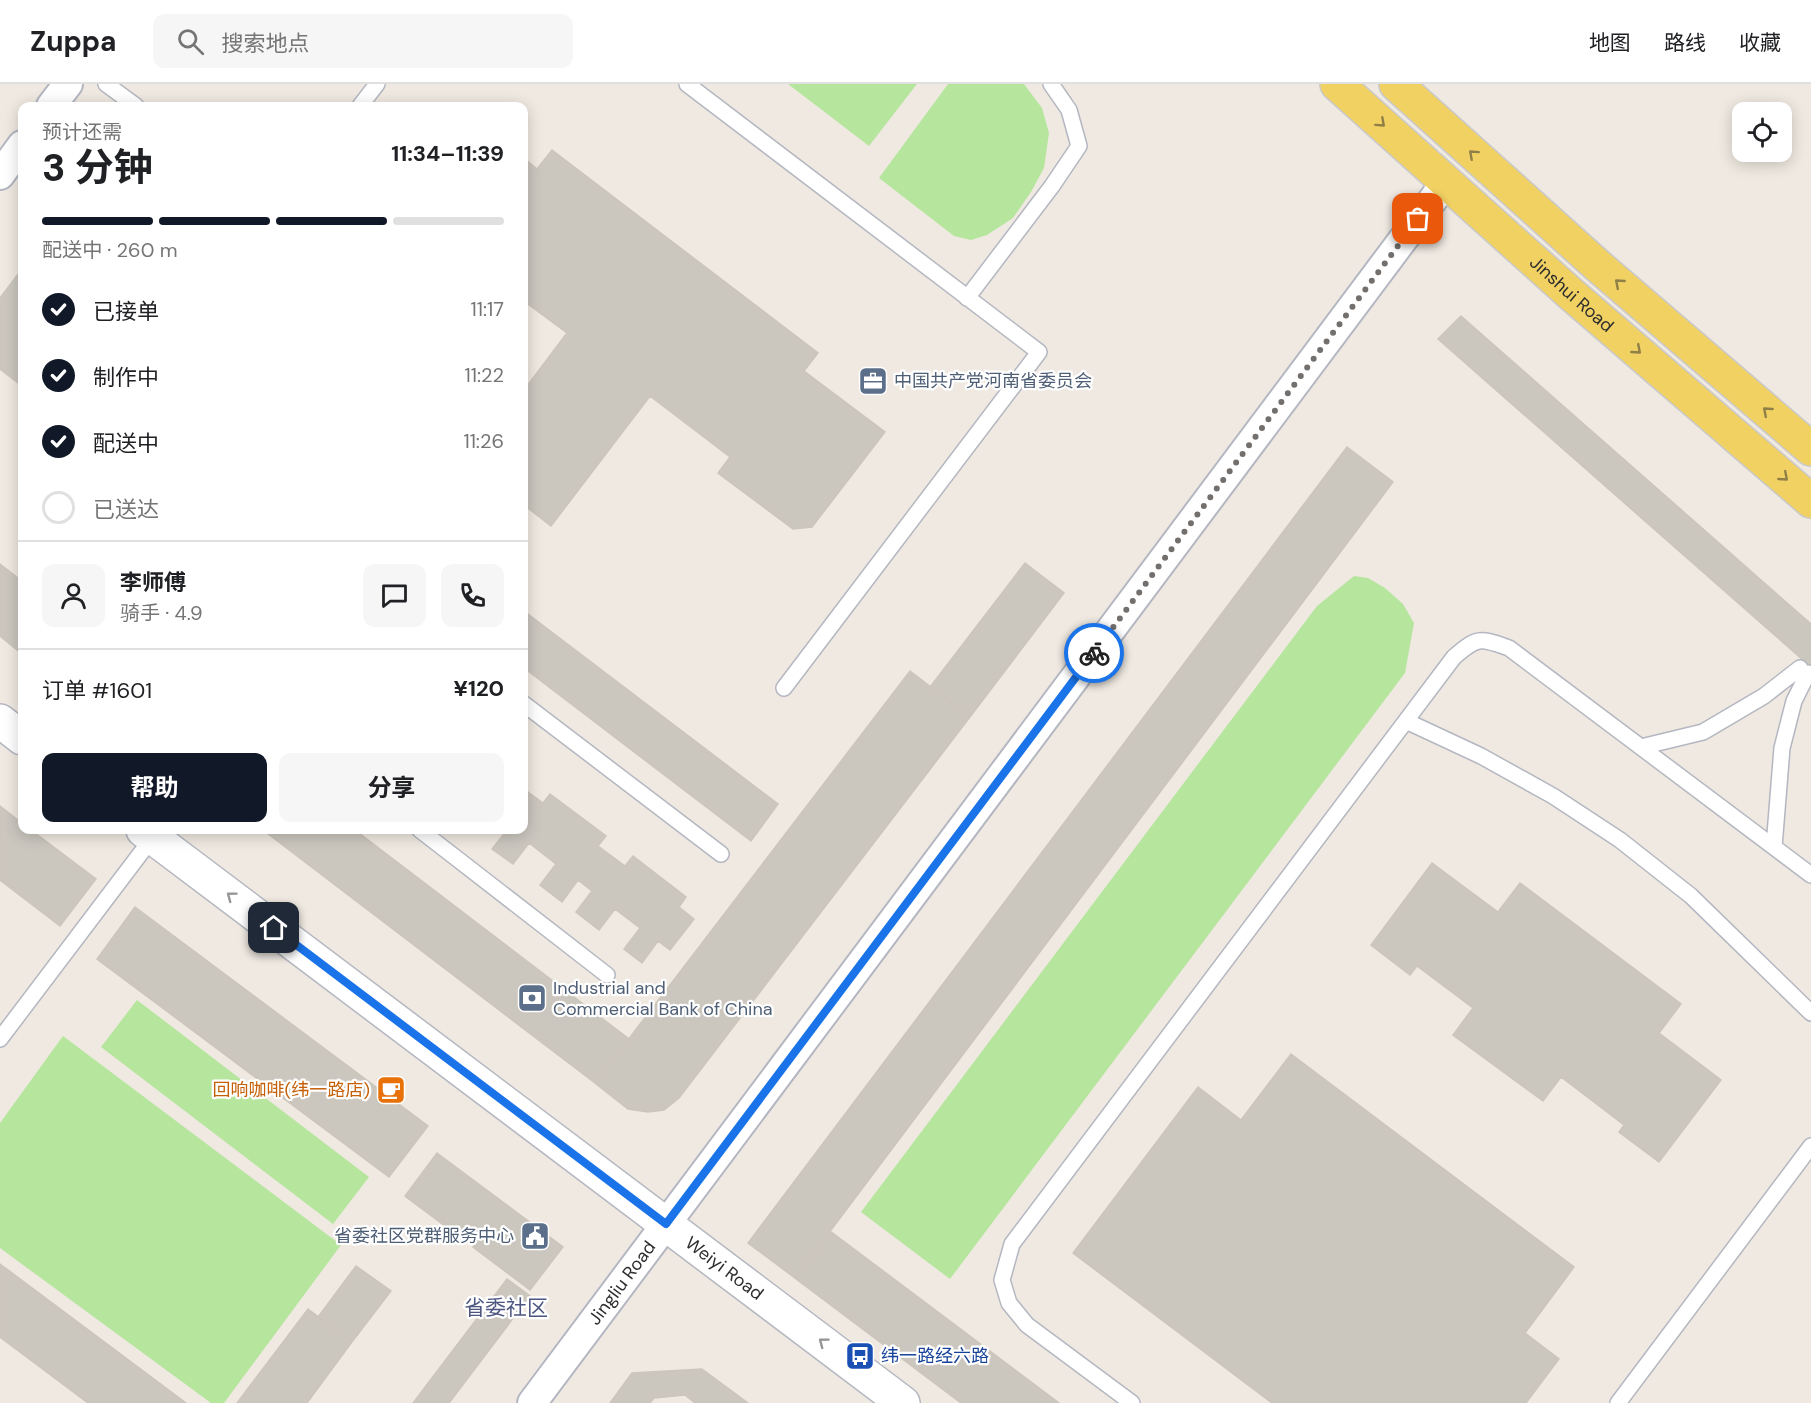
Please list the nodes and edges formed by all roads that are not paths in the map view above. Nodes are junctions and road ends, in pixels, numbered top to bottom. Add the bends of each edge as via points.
1 (68, 84) edge
2 (106, 84) edge
3 (377, 84) edge
4 (687, 84) edge
5 (1051, 84) edge
6 (1337, 84) edge
7 (1396, 84) edge
8 (54, 102) edge
9 (131, 102) edge
10 (363, 102) edge
11 (18, 150) edge
12 (0, 175) edge
13 (1446, 182) junction
14 (967, 298) junction
15 (1811, 449) edge
16 (1811, 501) edge
17 (784, 688) dead end
18 (528, 707) edge
19 (0, 721) edge
20 (1406, 721) junction
21 (18, 735) edge
22 (1641, 747) junction
23 (425, 834) edge
24 (158, 835) edge
25 (1774, 847) junction
26 (721, 854) dead end
27 (1811, 875) edge
28 (607, 975) dead end
29 (1811, 1013) edge
30 (0, 1039) edge
31 (1811, 1146) edge
32 (666, 1224) junction
33 (532, 1403) edge
34 (903, 1403) edge
35 (1132, 1403) edge
36 (1618, 1403) edge

1 - 8 street
2 - 9 lane
3 - 10 lane
4 - 14 lane
5 - 14 lane via 1069,110 1079,146
6 -> 13 main road, Jinshui Road
15 -> 7 main road, Jinshui Road via 1597,265
11 - 12 street
13 -> 16 main road, Jinshui Road
13 - 32 street, Jingliu Road
14 - 17 lane via 1039,352
18 - 26 lane
19 - 21 street
20 - 22 lane via 1454,657 1469,644 1484,640 1509,648
20 - 29 lane via 1553,796 1620,840 1691,896
20 - 35 lane via 1012,1244 1002,1280 1009,1303 1027,1325
22 - 25 lane
22 - 25 lane via 1703,732 1804,670 1782,748
23 - 28 lane
24 - 30 lane
32 -> 24 street, Weiyi Road
25 - 27 lane
31 - 36 lane
32 - 33 street, Jingliu Road
34 -> 32 street, Weiyi Road

